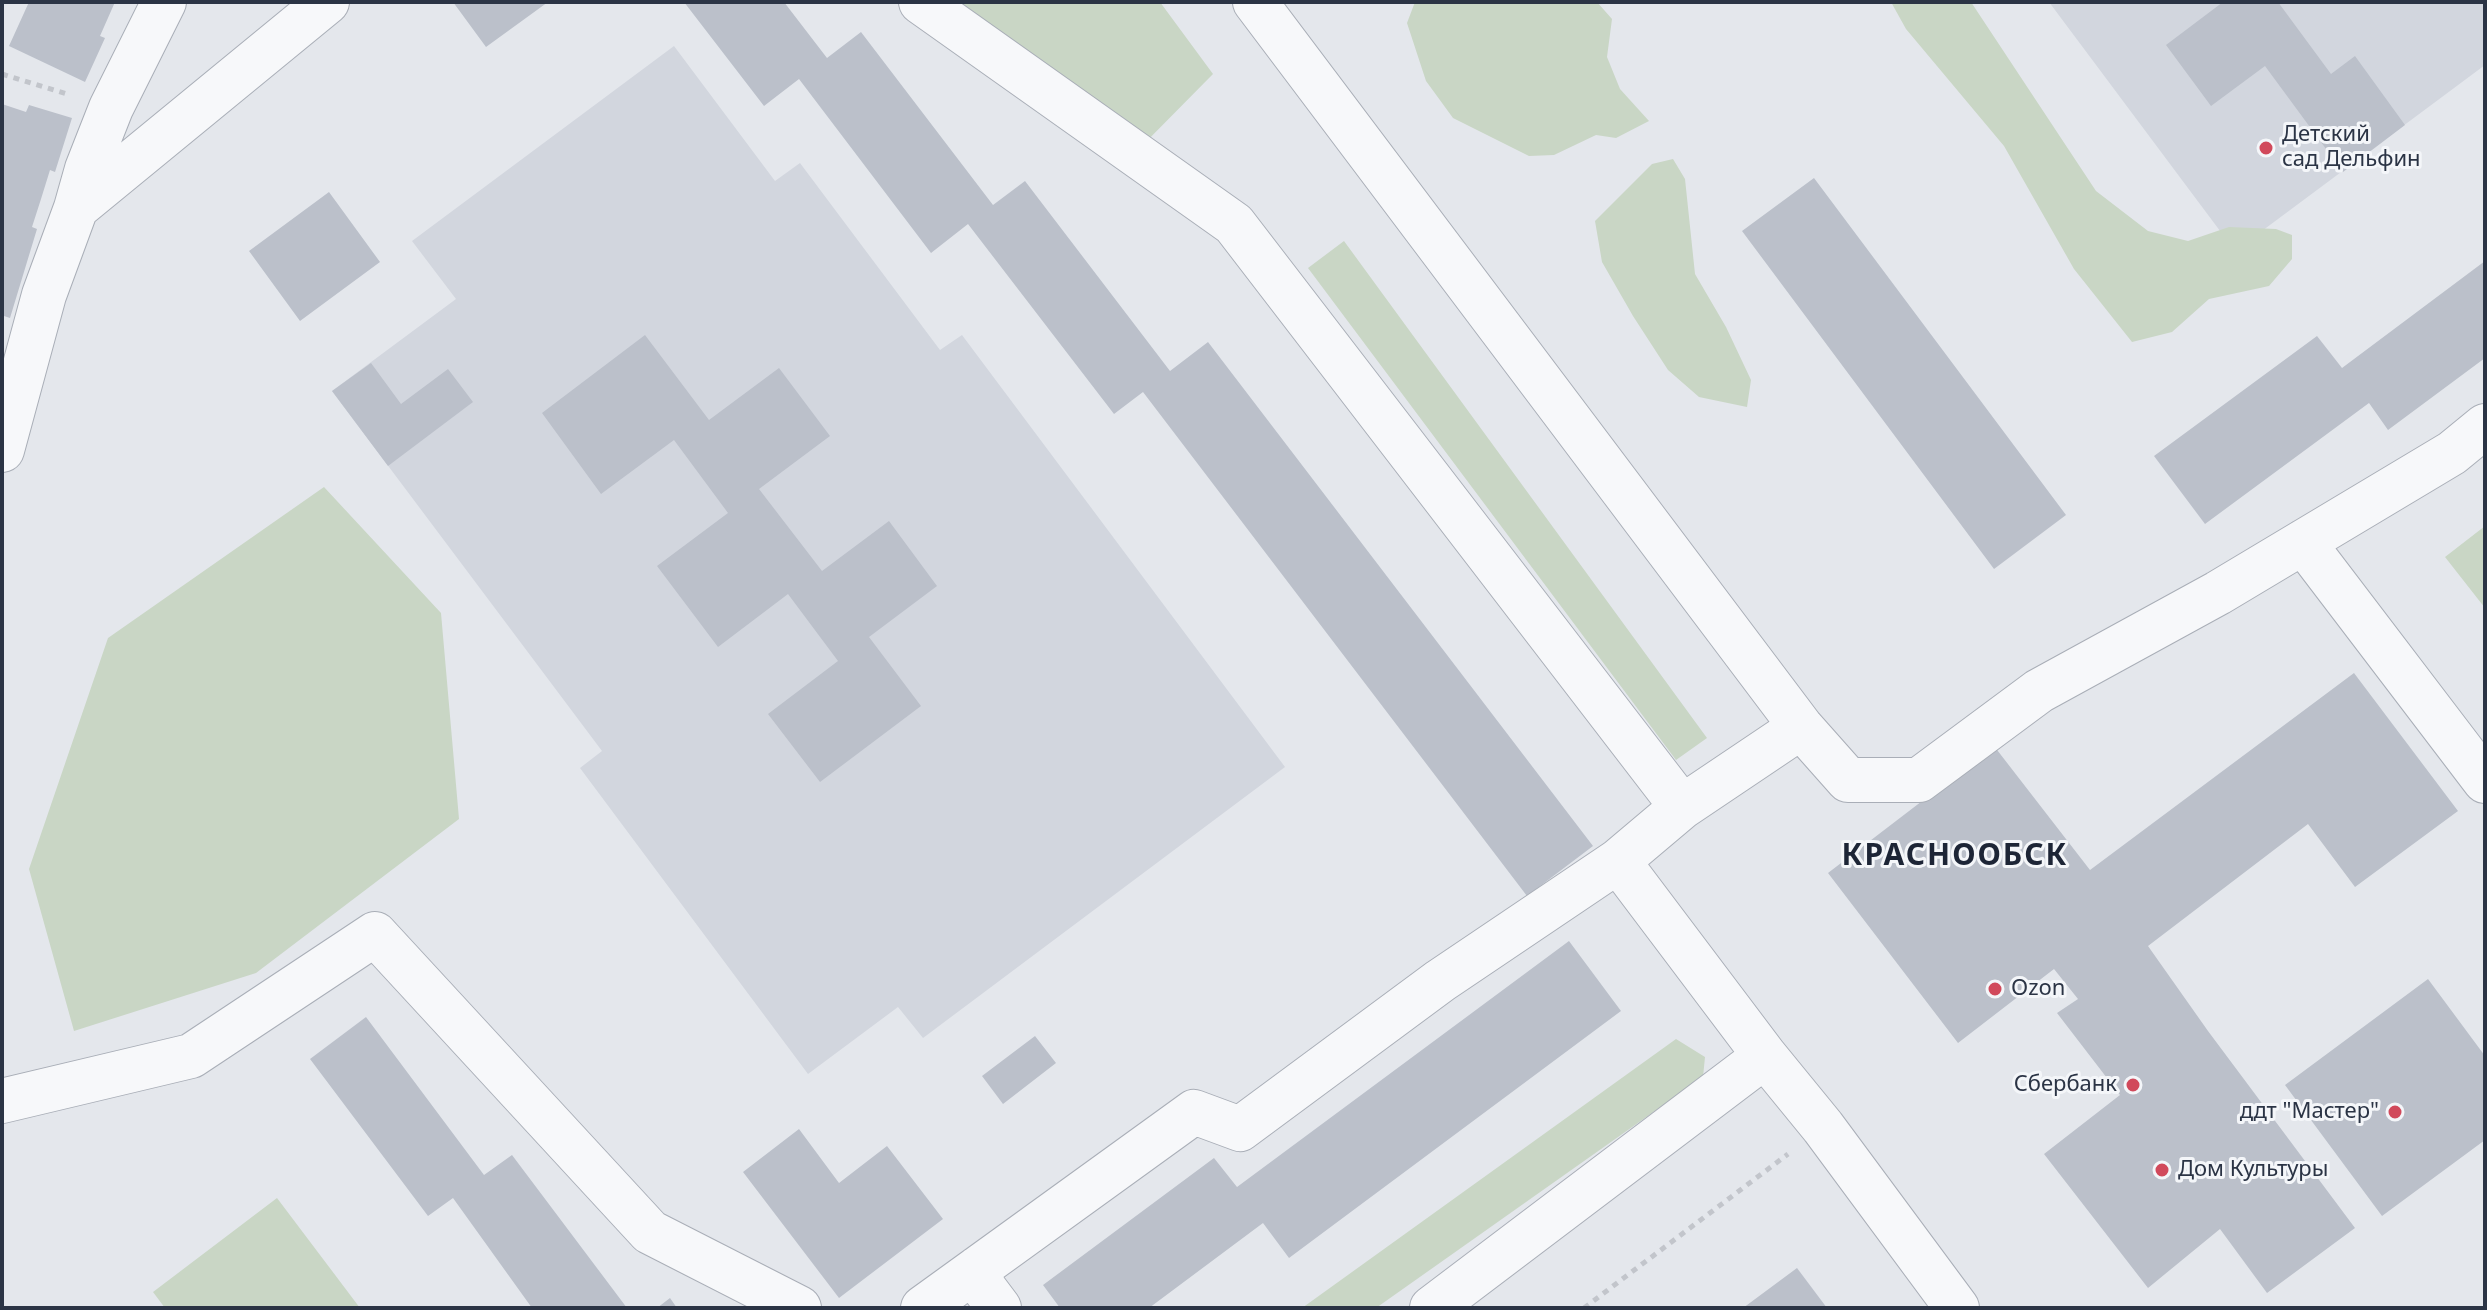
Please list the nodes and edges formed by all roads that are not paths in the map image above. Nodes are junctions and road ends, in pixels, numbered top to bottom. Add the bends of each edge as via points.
1 (164, 2) edge
2 (327, 2) edge
3 (921, 2) edge
4 (1255, 2) edge
5 (76, 208) junction
6 (2485, 426) edge
7 (2, 450) edge
8 (2303, 542) junction
9 (1801, 727) junction
10 (2485, 781) edge
11 (1682, 807) junction
12 (1618, 861) junction
13 (1765, 1056) junction
14 (2, 1101) edge
15 (978, 1268) junction
16 (799, 1308) edge
17 (923, 1308) edge
18 (999, 1308) edge
19 (1432, 1308) edge
20 (1957, 1308) edge

1 - 5 street via 111,108
2 - 5 street
3 - 11 street via 1234,224
4 - 9 street
5 - 7 street via 44,295
6 - 8 street via 2452,453
8 - 9 street via 2039,691 1919,780 1848,780
8 - 10 street
9 - 11 street
11 - 12 street
12 - 13 street
12 - 15 street via 1440,981 1240,1129 1194,1112
13 - 19 street
13 - 20 street
14 - 16 street via 191,1056 375,934 650,1232
15 - 17 street
15 - 18 street

